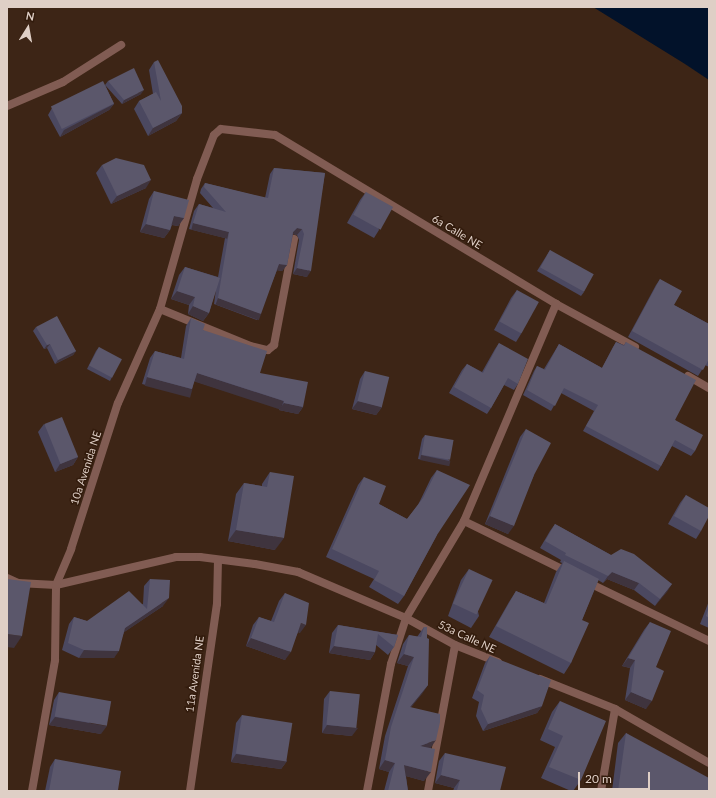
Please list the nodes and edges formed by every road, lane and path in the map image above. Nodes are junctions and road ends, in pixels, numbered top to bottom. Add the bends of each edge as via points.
1 (121, 44) dead end
2 (7, 106) edge
3 (204, 161) joint
4 (294, 239) edge
5 (556, 304) junction
6 (160, 309) junction
7 (640, 350) edge
8 (681, 372) edge
9 (709, 388) edge
10 (464, 521) junction
11 (218, 560) junction
12 (7, 578) edge
13 (56, 585) junction
14 (406, 618) junction
15 (709, 641) edge
16 (455, 646) junction
17 (506, 666) edge
18 (535, 677) edge
19 (616, 709) junction
20 (709, 763) edge
21 (32, 791) edge
22 (190, 791) edge
23 (367, 791) edge
24 (428, 791) edge
25 (601, 791) edge

1 - 2 street via 63,82
3 - 5 street, 6a Calle NE via 214,135 221,130 275,135
3 - 6 street, 10a Avenida NE
4 - 6 street via 274,345 268,350 250,346
5 - 7 street, 6a Calle NE
5 - 10 street
6 - 13 street, 10a Avenida NE via 118,403 71,549
8 - 9 street
10 - 14 street
10 - 15 street
11 - 13 street, 53a Calle NE via 176,557
11 - 14 street, 53a Calle NE via 298,572
11 - 22 street, 11a Avenida NE via 216,604
12 - 13 street, 53a Calle NE via 18,583
13 - 21 street, 10a Avenida NE via 55,660
14 - 16 street, 53a Calle NE
14 - 23 street via 391,664
16 - 17 street, 53a Calle NE
16 - 24 street
18 - 19 street
19 - 20 street
19 - 25 street

